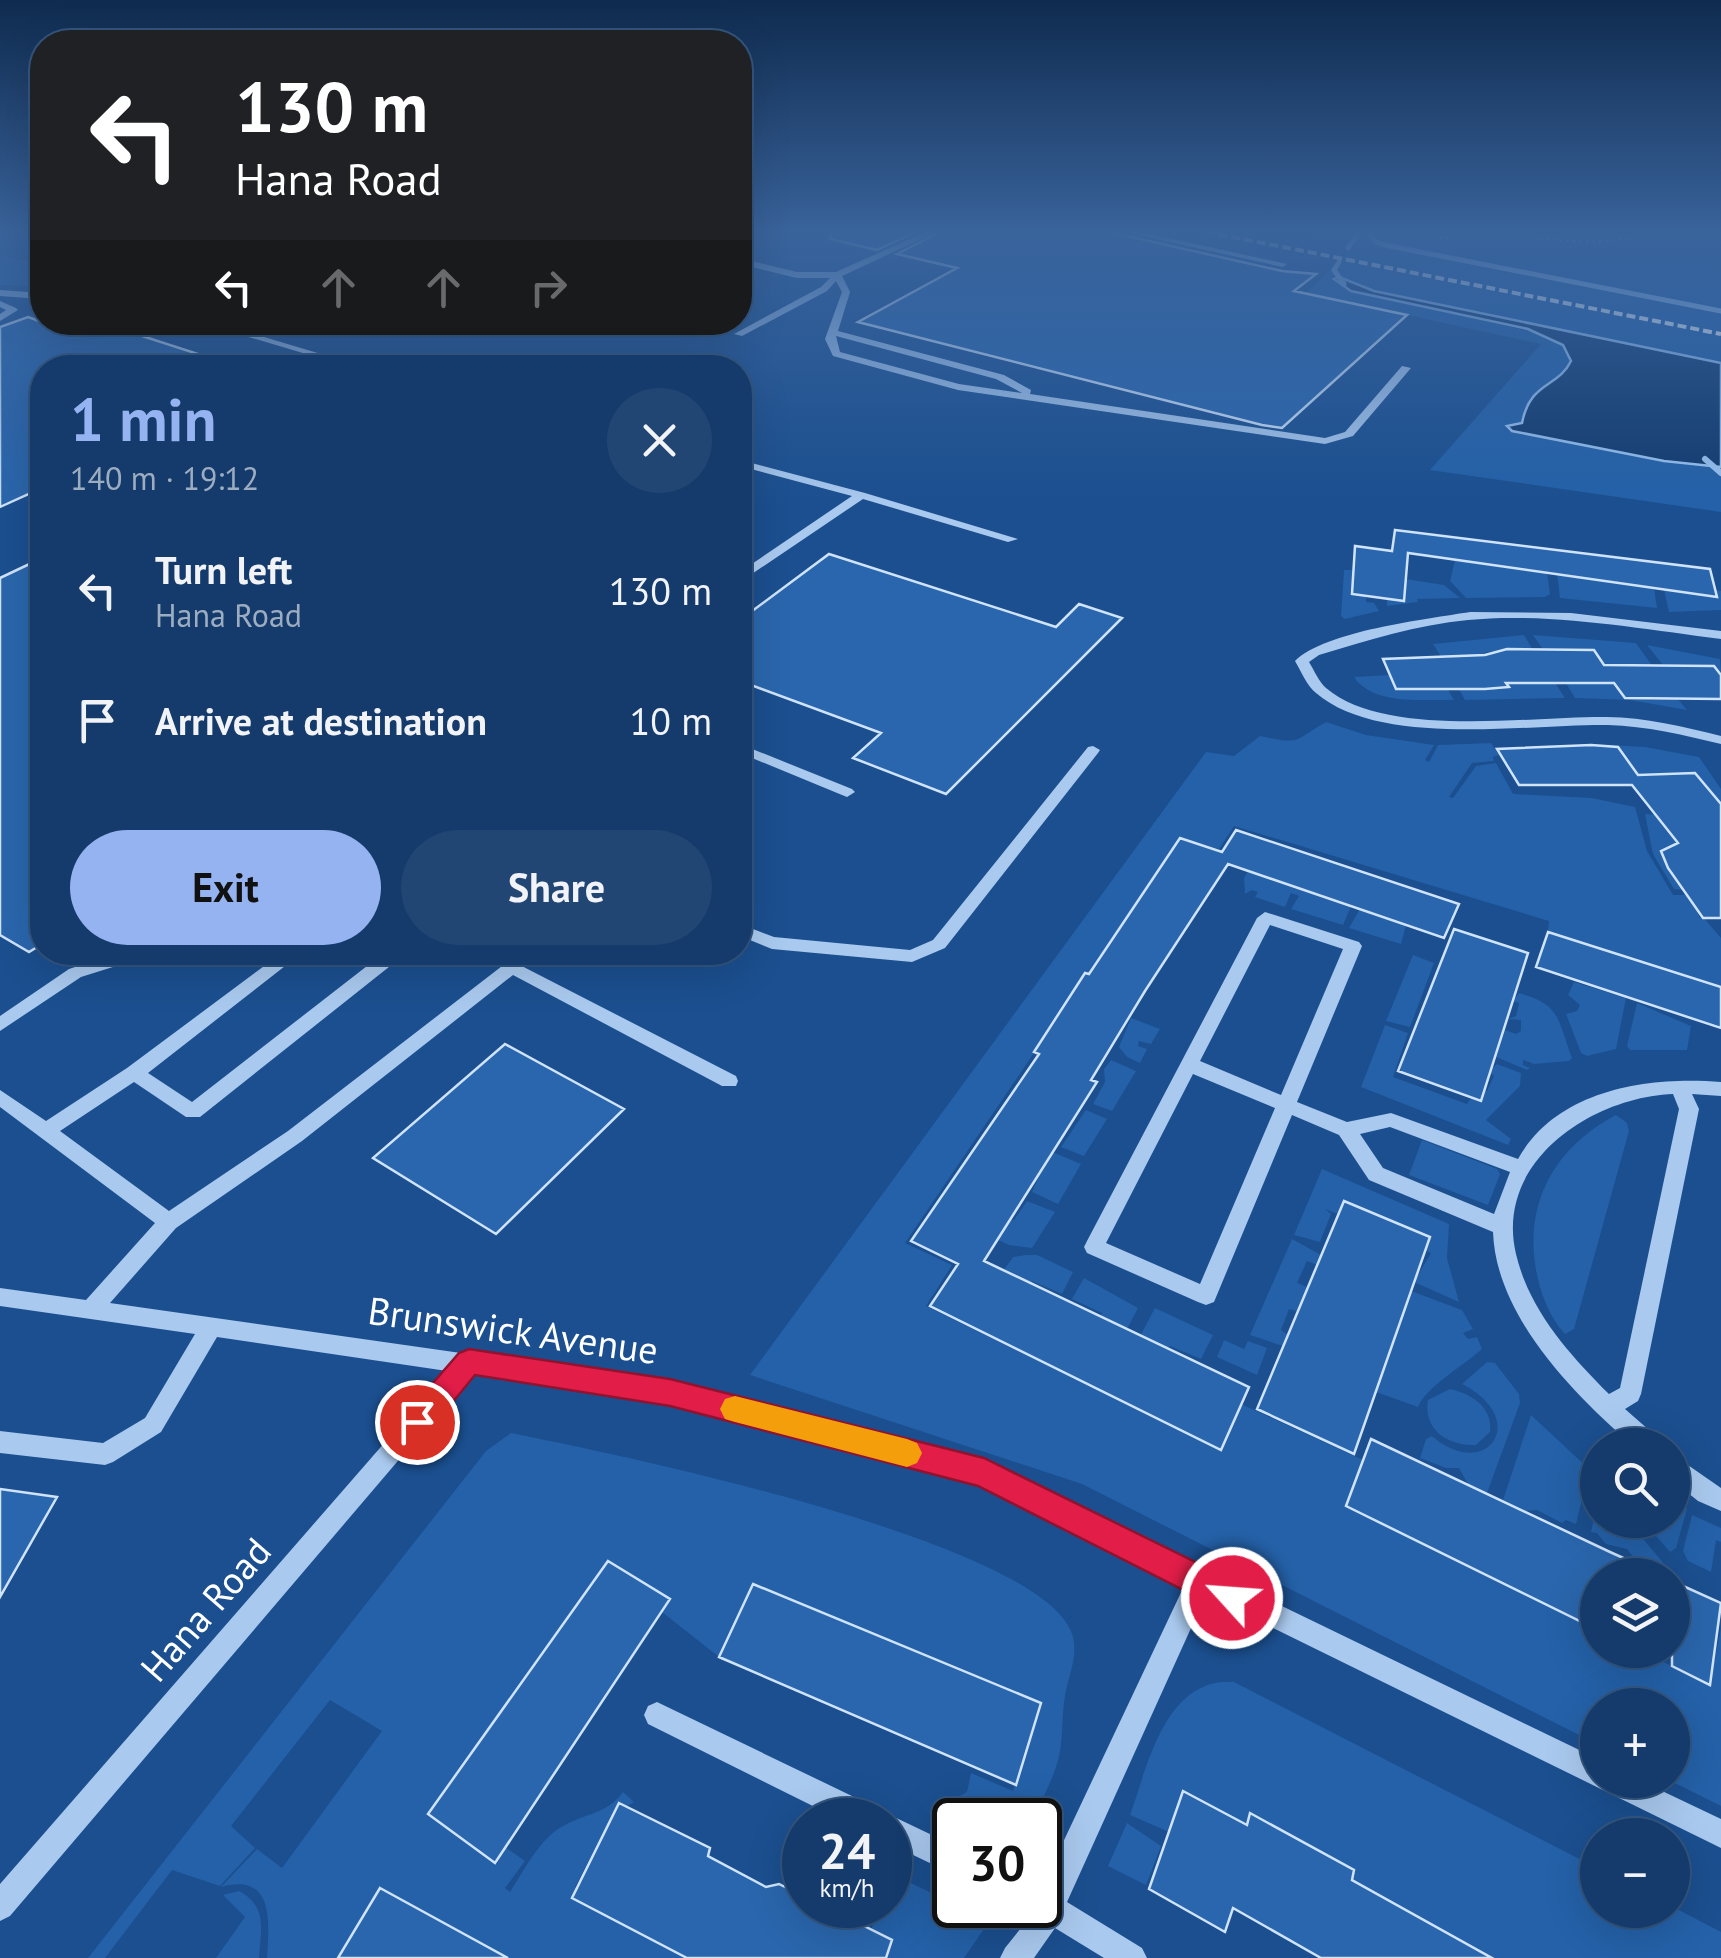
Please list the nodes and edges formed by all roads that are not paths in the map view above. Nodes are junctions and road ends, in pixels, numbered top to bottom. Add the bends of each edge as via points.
1 (836, 320) edge
2 (832, 332) junction
3 (249, 335) edge
4 (322, 355) edge
5 (1406, 368) dead end
6 (1040, 398) junction
7 (752, 467) edge
8 (861, 496) junction
9 (1012, 539) dead end
10 (752, 570) edge
11 (1721, 634) edge
12 (1721, 740) edge
13 (1094, 750) dead end
14 (752, 753) edge
15 (847, 792) dead end
16 (752, 935) edge
17 (101, 965) edge
18 (278, 965) edge
19 (382, 965) edge
20 (510, 965) edge
21 (525, 965) edge
22 (0, 1025) edge
23 (1191, 1065) junction
24 (134, 1073) junction
25 (728, 1081) dead end
26 (1680, 1088) junction
27 (1721, 1090) edge
28 (0, 1097) edge
29 (1288, 1106) junction
30 (1346, 1130) junction
31 (46, 1131) junction
32 (1521, 1168) junction
33 (169, 1222) junction
34 (1503, 1227) junction
35 (0, 1298) edge
36 (92, 1309) junction
37 (212, 1326) junction
38 (469, 1362) junction
39 (1608, 1407) junction
40 (1631, 1428) edge
41 (0, 1442) edge
42 (1690, 1480) edge
43 (1721, 1500) edge
44 (1199, 1582) junction
45 (657, 1715) dead end
46 (1580, 1765) edge
47 (826, 1798) edge
48 (1646, 1798) edge
49 (1721, 1834) edge
50 (1062, 1869) edge
51 (0, 1906) edge
52 (1062, 1915) edge
53 (1032, 1928) edge
54 (1015, 1958) edge
55 (1132, 1958) edge

1 - 2 street
2 - 6 street via 1000,377
2 - 6 street via 836,354 958,386
3 - 4 street
5 - 6 street via 1349,434 1325,441
7 - 8 street
8 - 9 street
8 - 10 street
11 - 12 street via 1571,617 1470,616 1384,630 1302,661 1330,698 1388,719 1609,721
13 - 16 street via 939,944 912,956 772,943
14 - 15 street
17 - 22 street via 75,973
18 - 24 street
19 - 24 street via 193,1112
20 - 33 street via 295,1136
21 - 25 street
23 - 29 street
23 - 29 street via 1265,918 1353,946
23 - 29 street via 1094,1247 1206,1296
24 - 31 street
26 - 27 street
26 - 32 street via 1589,1104 1536,1145
26 - 39 street via 1689,1109 1630,1394
28 - 31 street
29 - 30 street
30 - 32 street via 1391,1120
30 - 34 street via 1376,1174
31 - 33 street
32 - 34 street via 1504,1206
33 - 36 street
34 - 39 street via 1509,1266 1538,1328
35 - 36 street, Brunswick Avenue
36 - 37 street, Brunswick Avenue
37 - 38 street, Brunswick Avenue
37 - 41 street via 153,1424 106,1454
38 - 44 street, Brunswick Avenue via 670,1392 984,1472
38 - 51 street, Hana Road
39 - 40 street
42 - 43 street
44 - 46 street, Brunswick Avenue
44 - 50 street
45 - 47 street
48 - 49 street
52 - 55 street
53 - 54 street

